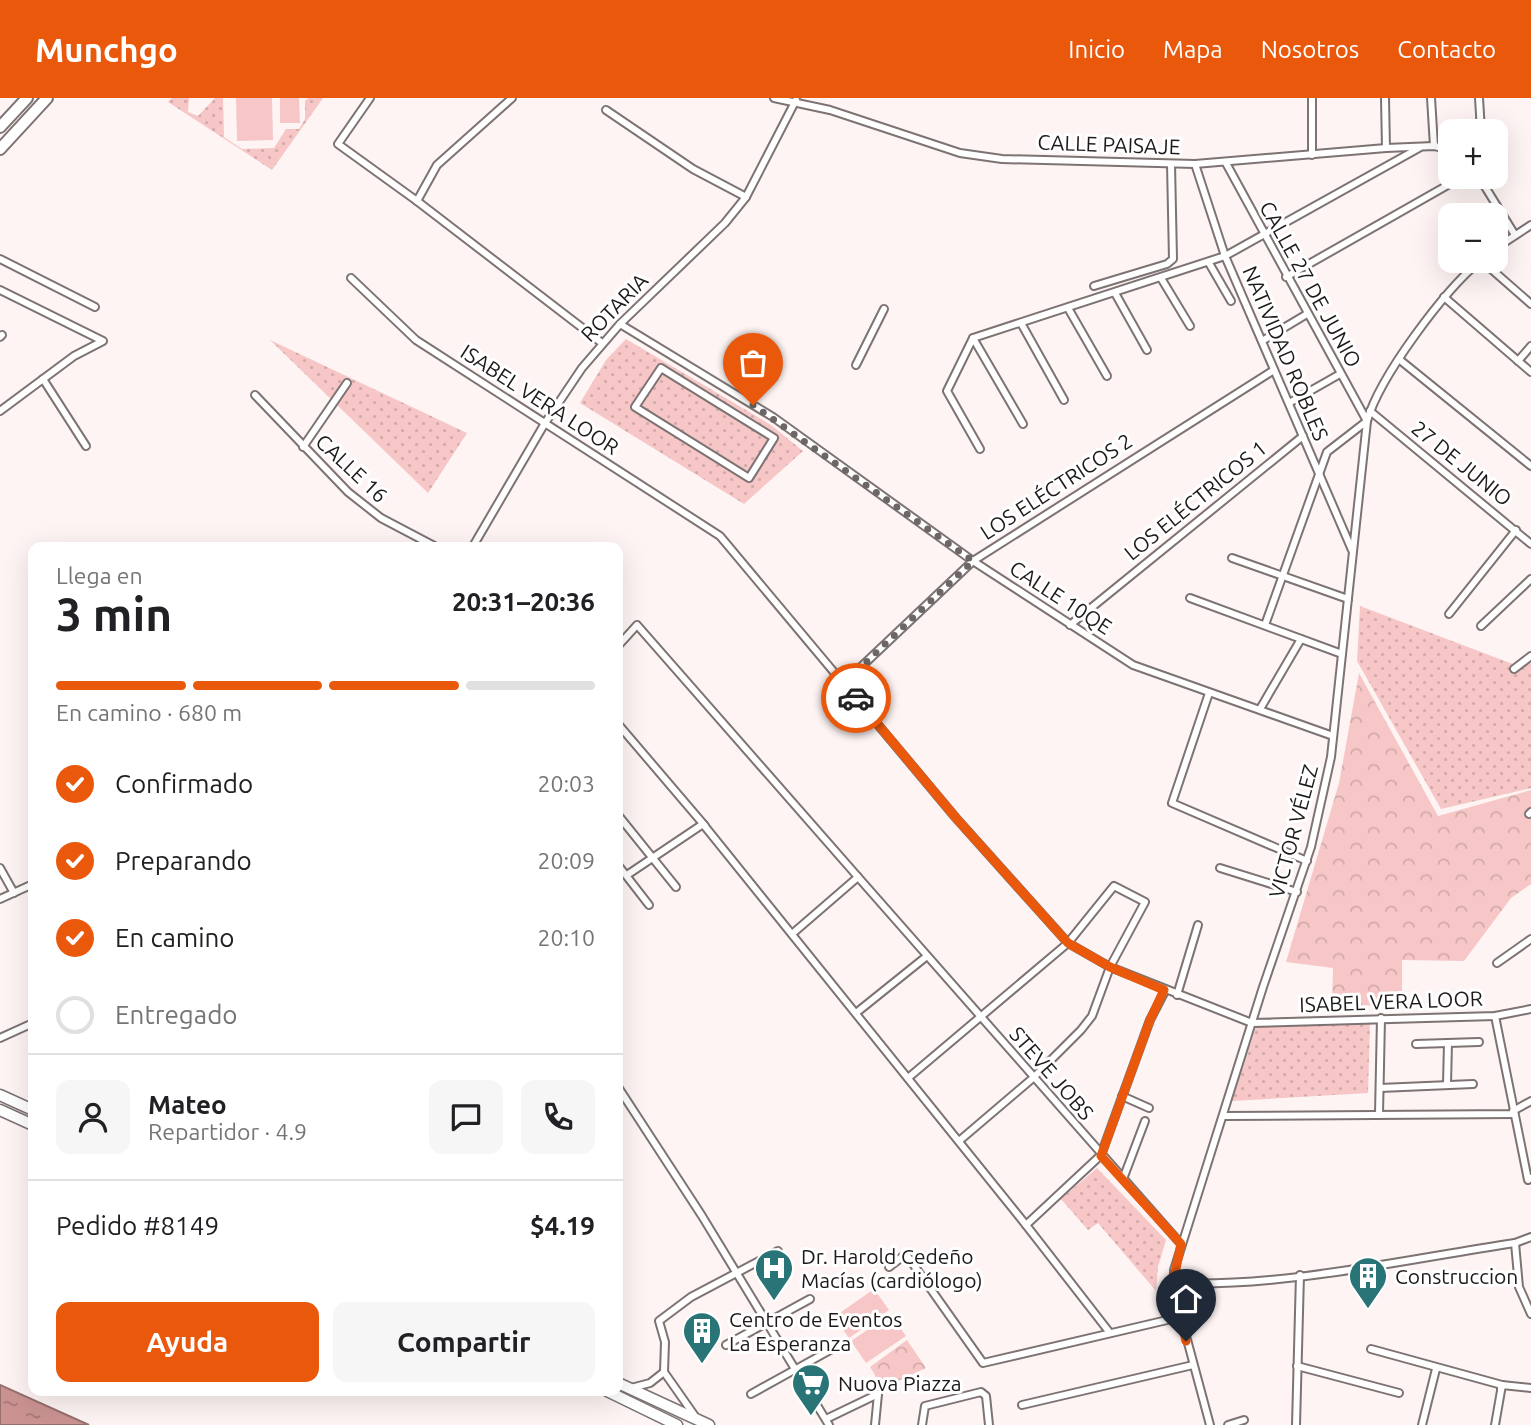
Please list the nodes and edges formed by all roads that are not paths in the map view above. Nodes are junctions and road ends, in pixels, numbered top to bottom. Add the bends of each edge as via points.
1 (27, 98) edge
2 (47, 98) edge
3 (370, 98) edge
4 (512, 98) edge
5 (774, 98) edge
6 (1312, 98) edge
7 (1385, 98) edge
8 (1431, 98) edge
9 (1479, 98) edge
10 (796, 100) edge
11 (606, 110) dead end
12 (1480, 119) edge
13 (0, 127) edge
14 (1434, 146) junction
15 (1421, 147) junction
16 (1438, 147) edge
17 (1386, 148) junction
18 (0, 149) edge
19 (1312, 155) junction
20 (1226, 163) junction
21 (1171, 164) junction
22 (1195, 164) junction
23 (1441, 189) edge
24 (1487, 189) edge
25 (746, 197) junction
26 (416, 201) junction
27 (1531, 225) edge
28 (1263, 235) junction
29 (1515, 235) junction
30 (1508, 240) edge
31 (1225, 256) junction
32 (0, 259) edge
33 (1209, 262) junction
34 (1469, 273) edge
35 (1495, 273) edge
36 (1286, 277) junction
37 (352, 278) dead end
38 (1161, 278) junction
39 (1094, 286) dead end
40 (0, 290) edge
41 (1115, 293) junction
42 (1444, 297) junction
43 (1231, 301) dead end
44 (1531, 304) edge
45 (96, 307) dead end
46 (1068, 308) junction
47 (884, 309) dead end
48 (1307, 314) junction
49 (1021, 323) junction
50 (620, 324) junction
51 (1190, 326) dead end
52 (973, 338) junction
53 (1262, 341) junction
54 (602, 343) junction
55 (1531, 346) edge
56 (1147, 350) dead end
57 (1401, 360) junction
58 (1518, 361) junction
59 (856, 365) dead end
60 (1274, 370) junction
61 (1531, 372) edge
62 (1340, 374) junction
63 (1107, 376) dead end
64 (43, 379) junction
65 (347, 383) dead end
66 (255, 395) dead end
67 (1064, 400) dead end
68 (1289, 403) junction
69 (635, 407) joint
70 (0, 411) edge
71 (1370, 411) junction
72 (1367, 421) junction
73 (545, 423) junction
74 (1023, 424) dead end
75 (1303, 436) junction
76 (86, 446) dead end
77 (303, 447) junction
78 (980, 449) dead end
79 (1531, 467) edge
80 (1319, 474) junction
81 (1516, 530) junction
82 (427, 542) edge
83 (476, 542) edge
84 (1531, 543) edge
85 (1353, 552) junction
86 (1231, 558) dead end
87 (973, 561) junction
88 (1283, 575) junction
89 (1531, 579) edge
90 (1190, 598) dead end
91 (1348, 599) junction
92 (1449, 614) dead end
93 (1070, 625) junction
94 (1265, 625) junction
95 (1481, 626) dead end
96 (1301, 639) junction
97 (623, 640) edge
98 (1342, 653) junction
99 (1531, 656) edge
100 (1514, 669) dead end
101 (844, 683) junction
102 (1209, 693) junction
103 (1260, 709) junction
104 (623, 730) edge
105 (1333, 736) junction
106 (623, 821) edge
107 (703, 824) junction
108 (654, 857) junction
109 (1307, 861) junction
110 (0, 868) edge
111 (1220, 868) dead end
112 (623, 871) edge
113 (627, 875) junction
114 (858, 877) junction
115 (28, 886) edge
116 (676, 887) dead end
117 (1297, 892) junction
118 (14, 893) junction
119 (0, 900) edge
120 (649, 905) dead end
121 (1198, 925) dead end
122 (792, 934) junction
123 (1531, 939) edge
124 (1068, 943) junction
125 (927, 956) junction
126 (1497, 962) dead end
127 (1110, 967) junction
128 (1164, 990) junction
129 (1177, 995) junction
130 (1531, 1009) edge
131 (856, 1013) junction
132 (1495, 1016) junction
133 (1381, 1018) junction
134 (982, 1019) junction
135 (1252, 1023) junction
136 (28, 1025) edge
137 (0, 1038) edge
138 (1479, 1042) dead end
139 (1448, 1043) junction
140 (1416, 1044) dead end
141 (908, 1078) junction
142 (1033, 1078) junction
143 (1447, 1084) junction
144 (1473, 1084) dead end
145 (1380, 1088) junction
146 (623, 1095) edge
147 (0, 1096) edge
148 (1122, 1096) junction
149 (1531, 1101) edge
150 (1149, 1108) dead end
151 (28, 1109) edge
152 (0, 1110) edge
153 (1513, 1113) junction
154 (1379, 1114) junction
155 (1224, 1116) junction
156 (1145, 1121) dead end
157 (28, 1123) edge
158 (959, 1141) junction
159 (1101, 1156) junction
160 (1123, 1179) junction
161 (1530, 1179) edge
162 (1026, 1225) junction
163 (1531, 1237) edge
164 (1515, 1243) junction
165 (1181, 1244) junction
166 (778, 1251) dead end
167 (888, 1267) dead end
168 (736, 1273) junction
169 (1300, 1275) junction
170 (1173, 1283) junction
171 (810, 1299) dead end
172 (1531, 1314) edge
173 (1180, 1317) junction
174 (767, 1323) junction
175 (1110, 1333) junction
176 (843, 1343) dead end
177 (726, 1345) dead end
178 (1371, 1349) dead end
179 (1193, 1365) junction
180 (1297, 1366) junction
181 (1436, 1368) junction
182 (795, 1370) junction
183 (664, 1372) junction
184 (623, 1385) edge
185 (1502, 1387) junction
186 (630, 1388) junction
187 (1531, 1388) edge
188 (1399, 1393) dead end
189 (751, 1394) dead end
190 (617, 1396) edge
191 (664, 1404) junction
192 (1022, 1405) dead end
193 (659, 1417) junction
194 (698, 1420) junction
195 (1244, 1420) dead end
196 (827, 1422) edge
197 (677, 1425) edge
198 (709, 1425) edge
199 (875, 1425) edge
200 (922, 1425) edge
201 (989, 1425) edge
202 (1210, 1425) edge
203 (1228, 1425) edge
204 (1297, 1425) edge
205 (1422, 1425) edge
206 (1495, 1425) edge

1 - 13 main road
2 - 18 main road
3 - 26 street via 338,144
4 - 26 street via 437,165
5 - 10 street, CALLE PAISAJE
6 - 19 street
7 - 17 street
8 - 14 street
9 - 12 street
10 - 21 street, CALLE PAISAJE via 938,147 983,157
10 - 25 street, ROTARIA
11 - 25 street via 693,169
14 - 15 street, CALLE PAISAJE
14 - 16 street, CALLE PAISAJE
15 - 17 street, CALLE PAISAJE
15 - 28 street
17 - 19 street, CALLE PAISAJE
19 - 20 street, CALLE PAISAJE
20 - 22 street, CALLE PAISAJE
20 - 28 street, CALLE 27 DE JUNIO
21 - 22 street, CALLE PAISAJE
21 - 39 street via 1173,259
22 - 31 street, NATIVIDAD ROBLES
23 - 36 street
24 - 29 street
25 - 50 street, ROTARIA
26 - 54 street
27 - 29 street
28 - 31 street
28 - 36 street, CALLE 27 DE JUNIO
29 - 30 street
31 - 33 street
31 - 53 street, NATIVIDAD ROBLES
32 - 45 street
33 - 38 street
33 - 43 street
34 - 42 street, VICTOR VÉLEZ
35 - 44 street
36 - 48 street, CALLE 27 DE JUNIO
37 - 73 street, ISABEL VERA LOOR via 416,340
38 - 41 street
38 - 51 street
40 - 64 street via 103,341
41 - 46 street
41 - 56 street
42 - 57 street, VICTOR VÉLEZ
42 - 58 street
46 - 49 street
46 - 63 street
47 - 59 street
48 - 53 street
48 - 62 street, CALLE 27 DE JUNIO
49 - 52 street
49 - 67 street
50 - 54 street, ROTARIA
50 - 87 street, CALLE 10QE via 773,417
52 - 74 street
52 - 78 street via 947,391
53 - 60 street, NATIVIDAD ROBLES
54 - 73 street, ROTARIA
55 - 58 street
57 - 71 street, VICTOR VÉLEZ
57 - 79 street
58 - 61 street
60 - 68 street, NATIVIDAD ROBLES
60 - 87 street, LOS ELÉCTRICOS 2
62 - 68 street
62 - 72 street, CALLE 27 DE JUNIO
64 - 70 street
64 - 76 street
65 - 77 street
66 - 77 street, CALLE 16
68 - 75 street, NATIVIDAD ROBLES
69 - 69 street via 749,478 774,438 661,368
71 - 72 street, VICTOR VÉLEZ
71 - 81 street, 27 DE JUNIO
72 - 80 street via 1327,452
72 - 85 street, VICTOR VÉLEZ
73 - 83 street, ROTARIA
73 - 101 street, ISABEL VERA LOOR via 720,536
75 - 80 street, NATIVIDAD ROBLES
75 - 93 street, LOS ELÉCTRICOS 1
77 - 82 street, CALLE 16 via 381,518
80 - 85 street, NATIVIDAD ROBLES
80 - 88 street
81 - 84 street, 27 DE JUNIO
81 - 92 street
85 - 91 street, VICTOR VÉLEZ
86 - 88 street
87 - 93 street, CALLE 10QE
87 - 101 street, LOS ELÉCTRICOS 2
88 - 91 street
88 - 94 street
89 - 95 street
90 - 94 street
91 - 98 street, VICTOR VÉLEZ
93 - 102 street, CALLE 10QE via 1133,665
94 - 96 street
96 - 98 street
96 - 103 street
97 - 114 street, STEVE JOBS via 637,625
98 - 105 street, VICTOR VÉLEZ
99 - 100 street
101 - 124 street, ISABEL VERA LOOR
102 - 103 street, CALLE 10QE
102 - 109 street via 1172,803
103 - 105 street, CALLE 10QE
104 - 107 street
105 - 109 street, VICTOR VÉLEZ
106 - 108 street
107 - 108 street
107 - 122 street
108 - 113 street
108 - 116 street
109 - 117 street, VICTOR VÉLEZ
110 - 118 street
111 - 117 street
112 - 113 street
113 - 120 street
114 - 122 street
114 - 125 street, STEVE JOBS
115 - 118 street
117 - 135 street, VICTOR VÉLEZ
118 - 119 street
121 - 129 street
122 - 131 street
123 - 126 street
124 - 127 street, ISABEL VERA LOOR
124 - 127 street via 1114,886 1145,902
124 - 134 street
125 - 131 street
125 - 134 street, STEVE JOBS
127 - 128 street, ISABEL VERA LOOR
127 - 142 street via 1092,1016
128 - 129 street, ISABEL VERA LOOR
128 - 148 street
129 - 135 street, ISABEL VERA LOOR
130 - 132 street, ISABEL VERA LOOR
131 - 141 street
132 - 133 street, ISABEL VERA LOOR
132 - 153 street
133 - 135 street, ISABEL VERA LOOR
133 - 145 street
134 - 141 street
134 - 142 street, STEVE JOBS
135 - 155 street, VICTOR VÉLEZ
136 - 137 street
138 - 139 street
139 - 140 street
139 - 143 street
141 - 158 street
142 - 158 street
142 - 159 street, STEVE JOBS
143 - 144 street
143 - 145 street
145 - 154 street
146 - 168 street
147 - 151 main road
148 - 150 street
148 - 159 street
149 - 153 street
152 - 157 main road
153 - 154 street
153 - 161 street
154 - 155 street
155 - 165 street, VICTOR VÉLEZ
156 - 160 street
158 - 162 street
159 - 160 street, STEVE JOBS
159 - 162 street
160 - 165 street, STEVE JOBS
162 - 175 street
163 - 164 street
164 - 169 street
164 - 172 street via 1520,1287
165 - 170 street, VICTOR VÉLEZ
166 - 168 street
167 - 175 street via 906,1254 983,1363
168 - 174 street
168 - 183 street via 659,1321 665,1342
169 - 170 street via 1214,1284
169 - 180 street
170 - 173 street, VICTOR VÉLEZ
171 - 174 street
173 - 175 street
173 - 179 street, VICTOR VÉLEZ
174 - 177 street
174 - 182 street
176 - 182 street
178 - 181 street
179 - 192 street
179 - 202 street, VICTOR VÉLEZ
180 - 188 street
180 - 204 street
181 - 185 street
181 - 205 street
182 - 189 street
182 - 196 street
183 - 186 street via 650,1383
183 - 194 street
184 - 186 main road
185 - 187 street
185 - 206 street
186 - 191 main road
190 - 193 main road
191 - 193 street
191 - 194 main road
193 - 197 main road
194 - 198 main road
195 - 203 street
196 - 199 street via 878,1394
200 - 201 street via 925,1406 981,1392 986,1396

